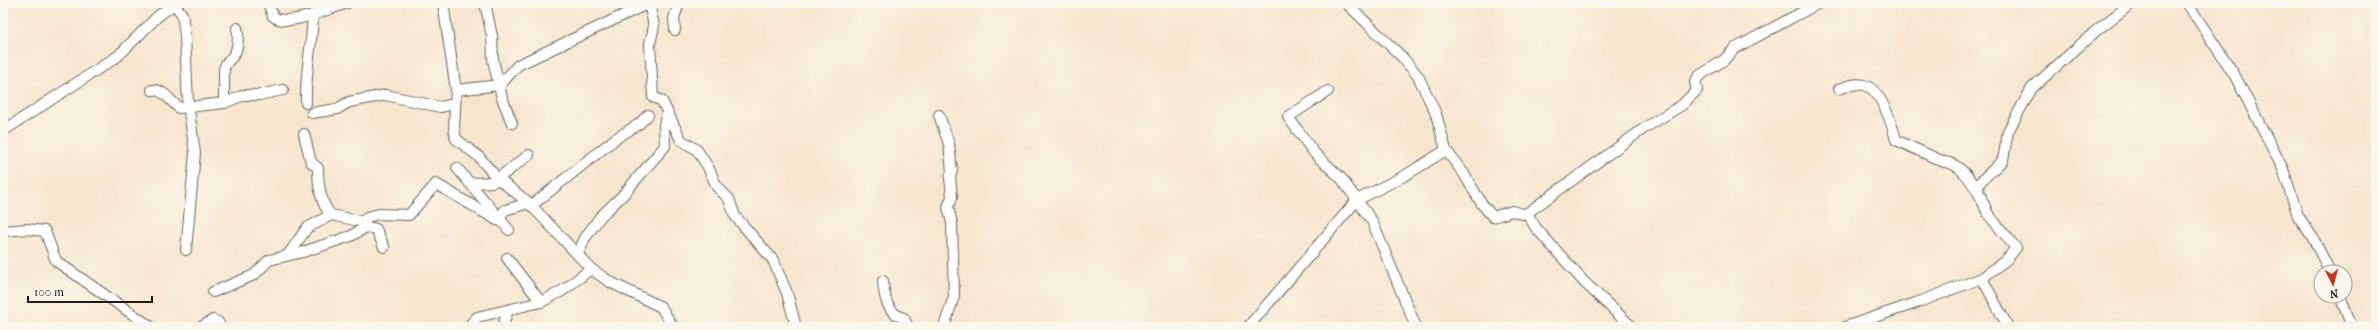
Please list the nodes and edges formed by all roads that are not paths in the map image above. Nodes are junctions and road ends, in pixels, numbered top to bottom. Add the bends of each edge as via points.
1 (268, 3) edge
2 (348, 3) edge
3 (443, 3) edge
4 (485, 3) edge
5 (649, 3) edge
6 (680, 3) edge
7 (1346, 3) edge
8 (1819, 3) edge
9 (2132, 3) edge
10 (2186, 3) edge
11 (174, 4) edge
12 (313, 15) junction
13 (237, 28) dead end
14 (675, 30) dead end
15 (500, 85) junction
16 (1839, 89) dead end
17 (152, 90) dead end
18 (283, 90) dead end
19 (456, 90) junction
20 (1328, 91) dead end
21 (224, 103) junction
22 (306, 103) dead end
23 (456, 104) junction
24 (188, 108) junction
25 (312, 112) dead end
26 (667, 113) junction
27 (648, 115) dead end
28 (939, 115) dead end
29 (512, 123) dead end
30 (3, 131) edge
31 (304, 134) dead end
32 (1446, 150) junction
33 (529, 155) dead end
34 (457, 168) dead end
35 (497, 178) junction
36 (470, 183) junction
37 (1979, 194) junction
38 (1357, 200) junction
39 (530, 204) junction
40 (1527, 213) junction
41 (331, 215) junction
42 (500, 217) junction
43 (365, 225) junction
44 (509, 230) dead end
45 (3, 231) edge
46 (384, 247) dead end
47 (186, 250) dead end
48 (578, 254) junction
49 (288, 255) junction
50 (507, 258) dead end
51 (2326, 264) edge
52 (591, 269) junction
53 (1982, 278) junction
54 (882, 281) dead end
55 (213, 292) dead end
56 (541, 302) junction
57 (2343, 304) edge
58 (508, 310) junction
59 (1250, 326) edge
60 (151, 327) edge
61 (201, 327) edge
62 (221, 327) edge
63 (468, 327) edge
64 (506, 327) edge
65 (673, 327) edge
66 (796, 327) edge
67 (908, 327) edge
68 (944, 327) edge
69 (1416, 327) edge
70 (1632, 327) edge
71 (1845, 327) edge
72 (2008, 327) edge
73 (2352, 327) edge

1 - 12 street via 273,16 280,21
2 - 12 street
3 - 19 street
4 - 15 street via 492,36 493,60
5 - 15 street via 518,65
5 - 26 street via 654,26 650,44 653,97 662,101
6 - 14 street via 674,18
7 - 32 street via 1418,76 1436,114
8 - 40 street via 1734,49 1715,68 1699,76 1695,82 1697,90 1682,105 1646,127
9 - 37 street via 2097,30 2032,88 2008,131 2002,160 1979,183
10 - 51 street via 2234,74 2283,169 2298,216
11 - 24 street via 182,14 185,36
11 - 30 street via 157,17 118,56
12 - 22 street via 312,45 305,85
13 - 21 street via 239,36 234,55 225,64 224,69
15 - 19 street
15 - 29 street via 502,98
16 - 37 street via 1851,84 1872,88 1886,110 1896,140 1944,162 1952,163 1968,177
17 - 24 street via 163,92 179,108
18 - 21 street via 244,95
19 - 23 street
20 - 38 street via 1288,118 1315,154 1341,178
21 - 24 street
23 - 25 street via 440,107 386,95 349,102 330,110
23 - 35 street via 456,139 478,156
24 - 47 street via 195,153
26 - 48 street via 664,125 665,146 622,196 600,217 585,238
26 - 66 street via 681,140 697,150 717,187 729,199 735,216 773,260 787,293
27 - 39 street
28 - 68 street via 949,144 952,171 952,197 948,207 952,223 954,296
31 - 41 street via 311,162 318,168 318,184 323,203
32 - 38 street via 1406,175
32 - 40 street via 1493,217 1512,211
33 - 35 street
34 - 36 street
35 - 36 street via 493,182
35 - 39 street
36 - 42 street
37 - 53 street via 1988,214 2016,248 2006,260
38 - 59 street
38 - 69 street via 1372,221
39 - 42 street via 505,210
39 - 48 street
40 - 70 street via 1536,228 1584,282
41 - 43 street
41 - 49 street via 306,228
42 - 43 street via 497,220 436,184 409,215 379,214 367,217
42 - 44 street
43 - 46 street via 376,229
43 - 49 street via 351,236
45 - 60 street via 44,231 56,261
48 - 52 street
49 - 55 street via 269,260 254,275
50 - 56 street
52 - 56 street via 562,291
52 - 65 street via 610,282 661,307
53 - 71 street
53 - 72 street
54 - 67 street via 885,299 895,315 904,318
56 - 58 street
57 - 73 street
58 - 63 street via 477,317
58 - 64 street via 504,322
61 - 62 street via 213,320

